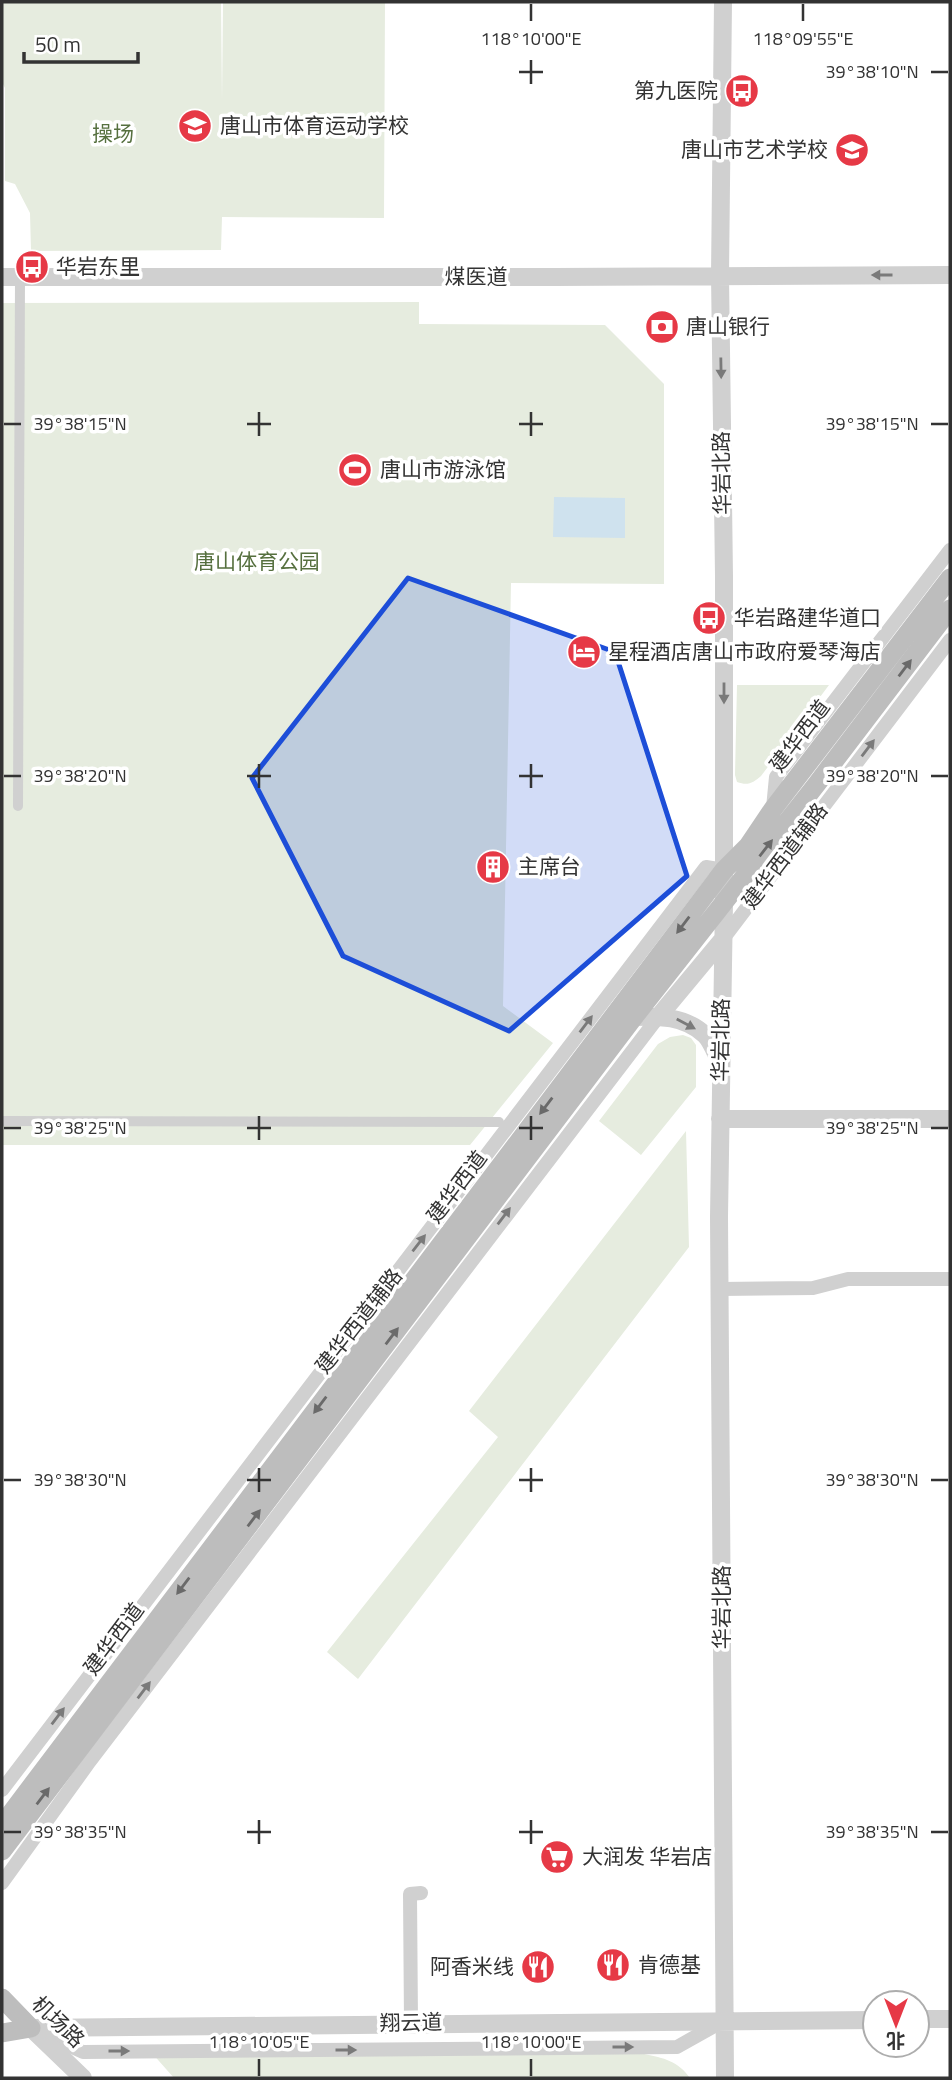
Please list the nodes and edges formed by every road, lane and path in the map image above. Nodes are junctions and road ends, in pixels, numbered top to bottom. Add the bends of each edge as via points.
1 (723, 2) edge
2 (720, 275) junction
3 (950, 275) edge
4 (11, 277) edge
5 (950, 550) edge
6 (950, 578) edge
7 (950, 608) edge
8 (950, 640) edge
9 (18, 806) dead end
10 (773, 809) junction
11 (724, 870) junction
12 (724, 902) junction
13 (723, 939) junction
14 (659, 1016) junction
15 (634, 1017) junction
16 (720, 1063) junction
17 (720, 1119) junction
18 (950, 1119) edge
19 (2, 1121) edge
20 (499, 1122) dead end
21 (950, 1279) edge
22 (720, 1289) junction
23 (2, 1790) edge
24 (2, 1825) edge
25 (2, 1851) edge
26 (2, 1883) edge
27 (421, 1893) dead end
28 (3, 2003) edge
29 (950, 2019) edge
30 (726, 2020) junction
31 (861, 2020) edge
32 (931, 2020) edge
33 (411, 2024) junction
34 (31, 2028) junction
35 (2, 2033) edge
36 (83, 2078) edge
37 (725, 2078) edge

1 - 2 street, 华岩北路
3 -> 2 street, 煤医道
2 - 4 street, 煤医道
2 -> 11 street, 华岩北路
4 - 9 street
5 - 10 street, 建华西道辅路 via 776,777
6 - 10 main road, 建华西道
12 -> 7 main road, 建华西道
13 -> 8 street, 建华西道辅路
10 - 11 main road, 建华西道 via 748,846
11 - 12 street, 华岩北路
23 -> 11 street, 建华西道辅路 via 706,867
11 -> 24 main road, 建华西道
12 - 13 street, 华岩北路
12 - 15 main road, 建华西道
13 - 14 street
13 - 16 street, 华岩北路
14 - 15 street
14 -> 16 street via 681,1019 706,1035
26 -> 14 street via 90,1761
25 -> 15 main road, 建华西道
16 - 17 street, 华岩北路
17 - 18 street
17 - 22 street, 华岩北路
19 - 20 street
21 - 22 street via 848,1279 813,1288
22 - 30 street, 华岩北路
27 - 33 street via 410,1894
28 - 34 main road, 机场路
29 - 32 street
30 - 31 street, 翔云道
30 - 33 street, 翔云道
34 -> 30 street via 83,2052 677,2047
30 - 37 street, 华岩北路
33 - 34 street, 翔云道
34 - 35 main road
34 - 36 street, 机场路

